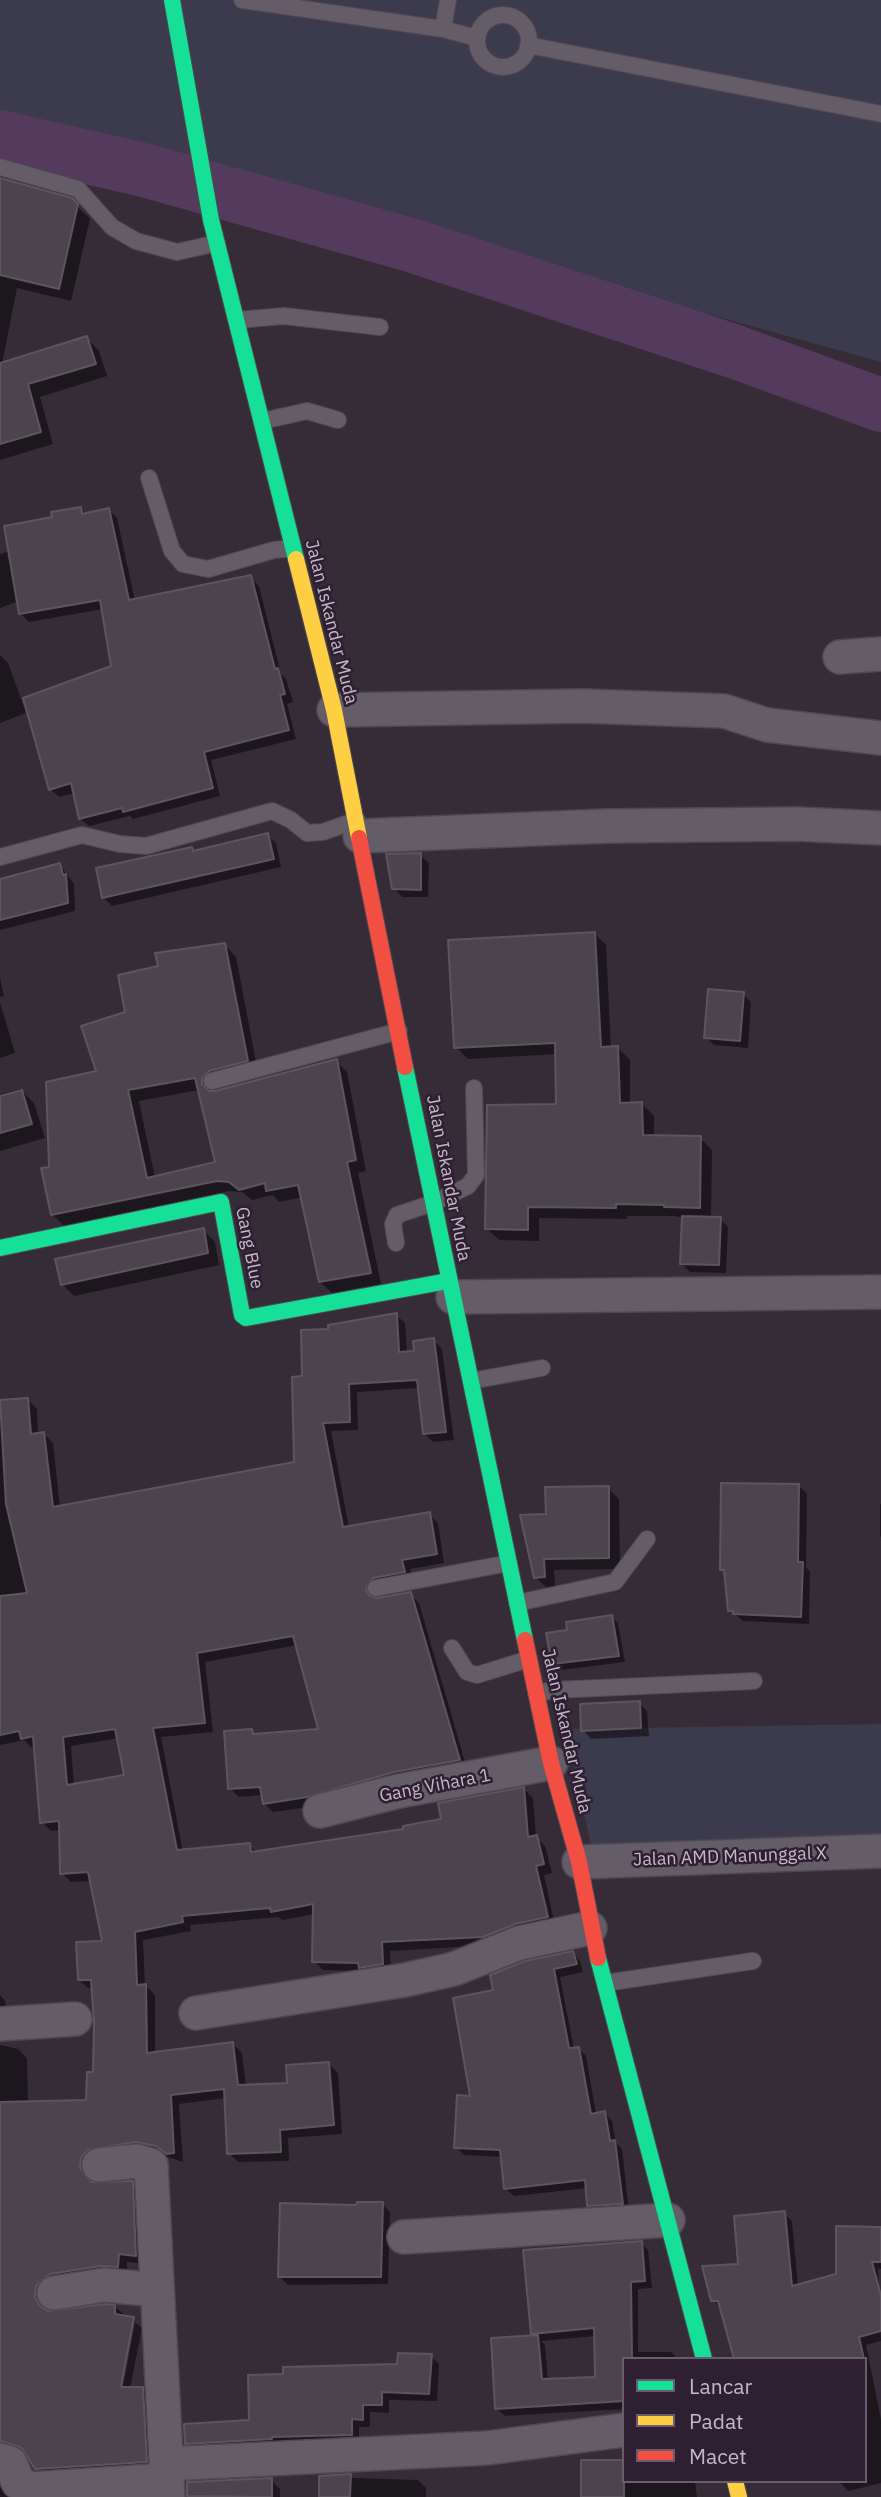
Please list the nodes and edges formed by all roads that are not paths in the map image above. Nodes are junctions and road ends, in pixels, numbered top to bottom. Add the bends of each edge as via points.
1 (172, 0) edge
2 (245, 0) edge
3 (448, 0) edge
4 (443, 29) junction
5 (477, 38) junction
6 (528, 45) junction
7 (881, 114) edge
8 (0, 167) edge
9 (217, 243) junction
10 (237, 320) junction
11 (380, 327) dead end
12 (338, 420) dead end
13 (262, 421) junction
14 (149, 478) dead end
15 (293, 548) junction
16 (881, 654) edge
17 (840, 657) dead end
18 (334, 710) junction
19 (881, 738) edge
20 (359, 828) junction
21 (881, 828) edge
22 (0, 857) edge
23 (399, 1031) junction
24 (212, 1081) dead end
25 (474, 1088) dead end
26 (433, 1203) junction
27 (396, 1243) dead end
28 (0, 1248) edge
29 (451, 1289) junction
30 (881, 1292) edge
31 (542, 1368) dead end
32 (471, 1381) junction
33 (647, 1539) dead end
34 (509, 1563) junction
35 (376, 1588) dead end
36 (517, 1603) junction
37 (452, 1648) dead end
38 (529, 1658) junction
39 (754, 1681) dead end
40 (536, 1693) junction
41 (551, 1763) junction
42 (320, 1811) dead end
43 (881, 1851) edge
44 (579, 1862) junction
45 (590, 1928) junction
46 (753, 1961) dead end
47 (605, 1983) junction
48 (196, 2013) dead end
49 (75, 2019) dead end
50 (0, 2024) edge
51 (99, 2165) dead end
52 (668, 2220) junction
53 (404, 2237) dead end
54 (157, 2290) junction
55 (54, 2293) dead end
56 (703, 2357) edge
57 (622, 2430) edge
58 (0, 2460) edge
59 (167, 2480) edge

1 - 9 street, Jalan Iskandar Muda via 200,171
2 - 4 lane
3 - 4 lane
4 - 5 lane
5 - 6 lane via 485,60 499,67 522,59
5 - 6 lane via 484,23 506,15 526,29
6 - 7 lane
8 - 9 lane via 78,190 113,227 136,241 177,252
9 - 10 street, Jalan Iskandar Muda
10 - 11 lane via 284,316
10 - 13 street, Jalan Iskandar Muda
12 - 13 lane via 307,411
13 - 15 street, Jalan Iskandar Muda
14 - 15 lane via 172,551 183,564 208,569
15 - 18 street, Jalan Iskandar Muda
16 - 17 street
18 - 19 street via 583,706 724,711 767,725
18 - 20 street, Jalan Iskandar Muda
20 - 21 street via 797,824
20 - 22 lane via 307,832 272,811 146,846 82,835
20 - 23 street, Jalan Iskandar Muda
23 - 24 lane
23 - 26 street, Jalan Iskandar Muda
25 - 26 lane via 476,1175 468,1186
26 - 27 lane via 397,1215 393,1224
26 - 29 street, Jalan Iskandar Muda
28 - 29 street, Gang Blue via 221,1202 246,1318
29 - 30 street
29 - 32 street, Jalan Iskandar Muda
31 - 32 lane
32 - 34 street, Jalan Iskandar Muda
33 - 36 lane via 615,1582
34 - 35 lane
34 - 36 street, Jalan Iskandar Muda
36 - 38 street, Jalan Iskandar Muda
37 - 38 lane via 467,1672 477,1675
38 - 40 street, Jalan Iskandar Muda
39 - 40 lane
40 - 41 street, Jalan Iskandar Muda
41 - 42 street, Gang Vihara 1 via 399,1791
41 - 44 street, Jalan Iskandar Muda
43 - 44 street, Jalan AMD Manunggal X
44 - 45 street, Jalan Iskandar Muda
45 - 47 street, Jalan Iskandar Muda
45 - 48 street via 519,1943 417,1978
46 - 47 lane
47 - 52 street, Jalan Iskandar Muda
49 - 50 street
51 - 54 street via 136,2161 151,2165
52 - 53 street
52 - 56 street, Jalan Iskandar Muda
54 - 55 street via 104,2286
54 - 59 street
57 - 59 street
58 - 59 street via 10,2463 18,2482 30,2489

